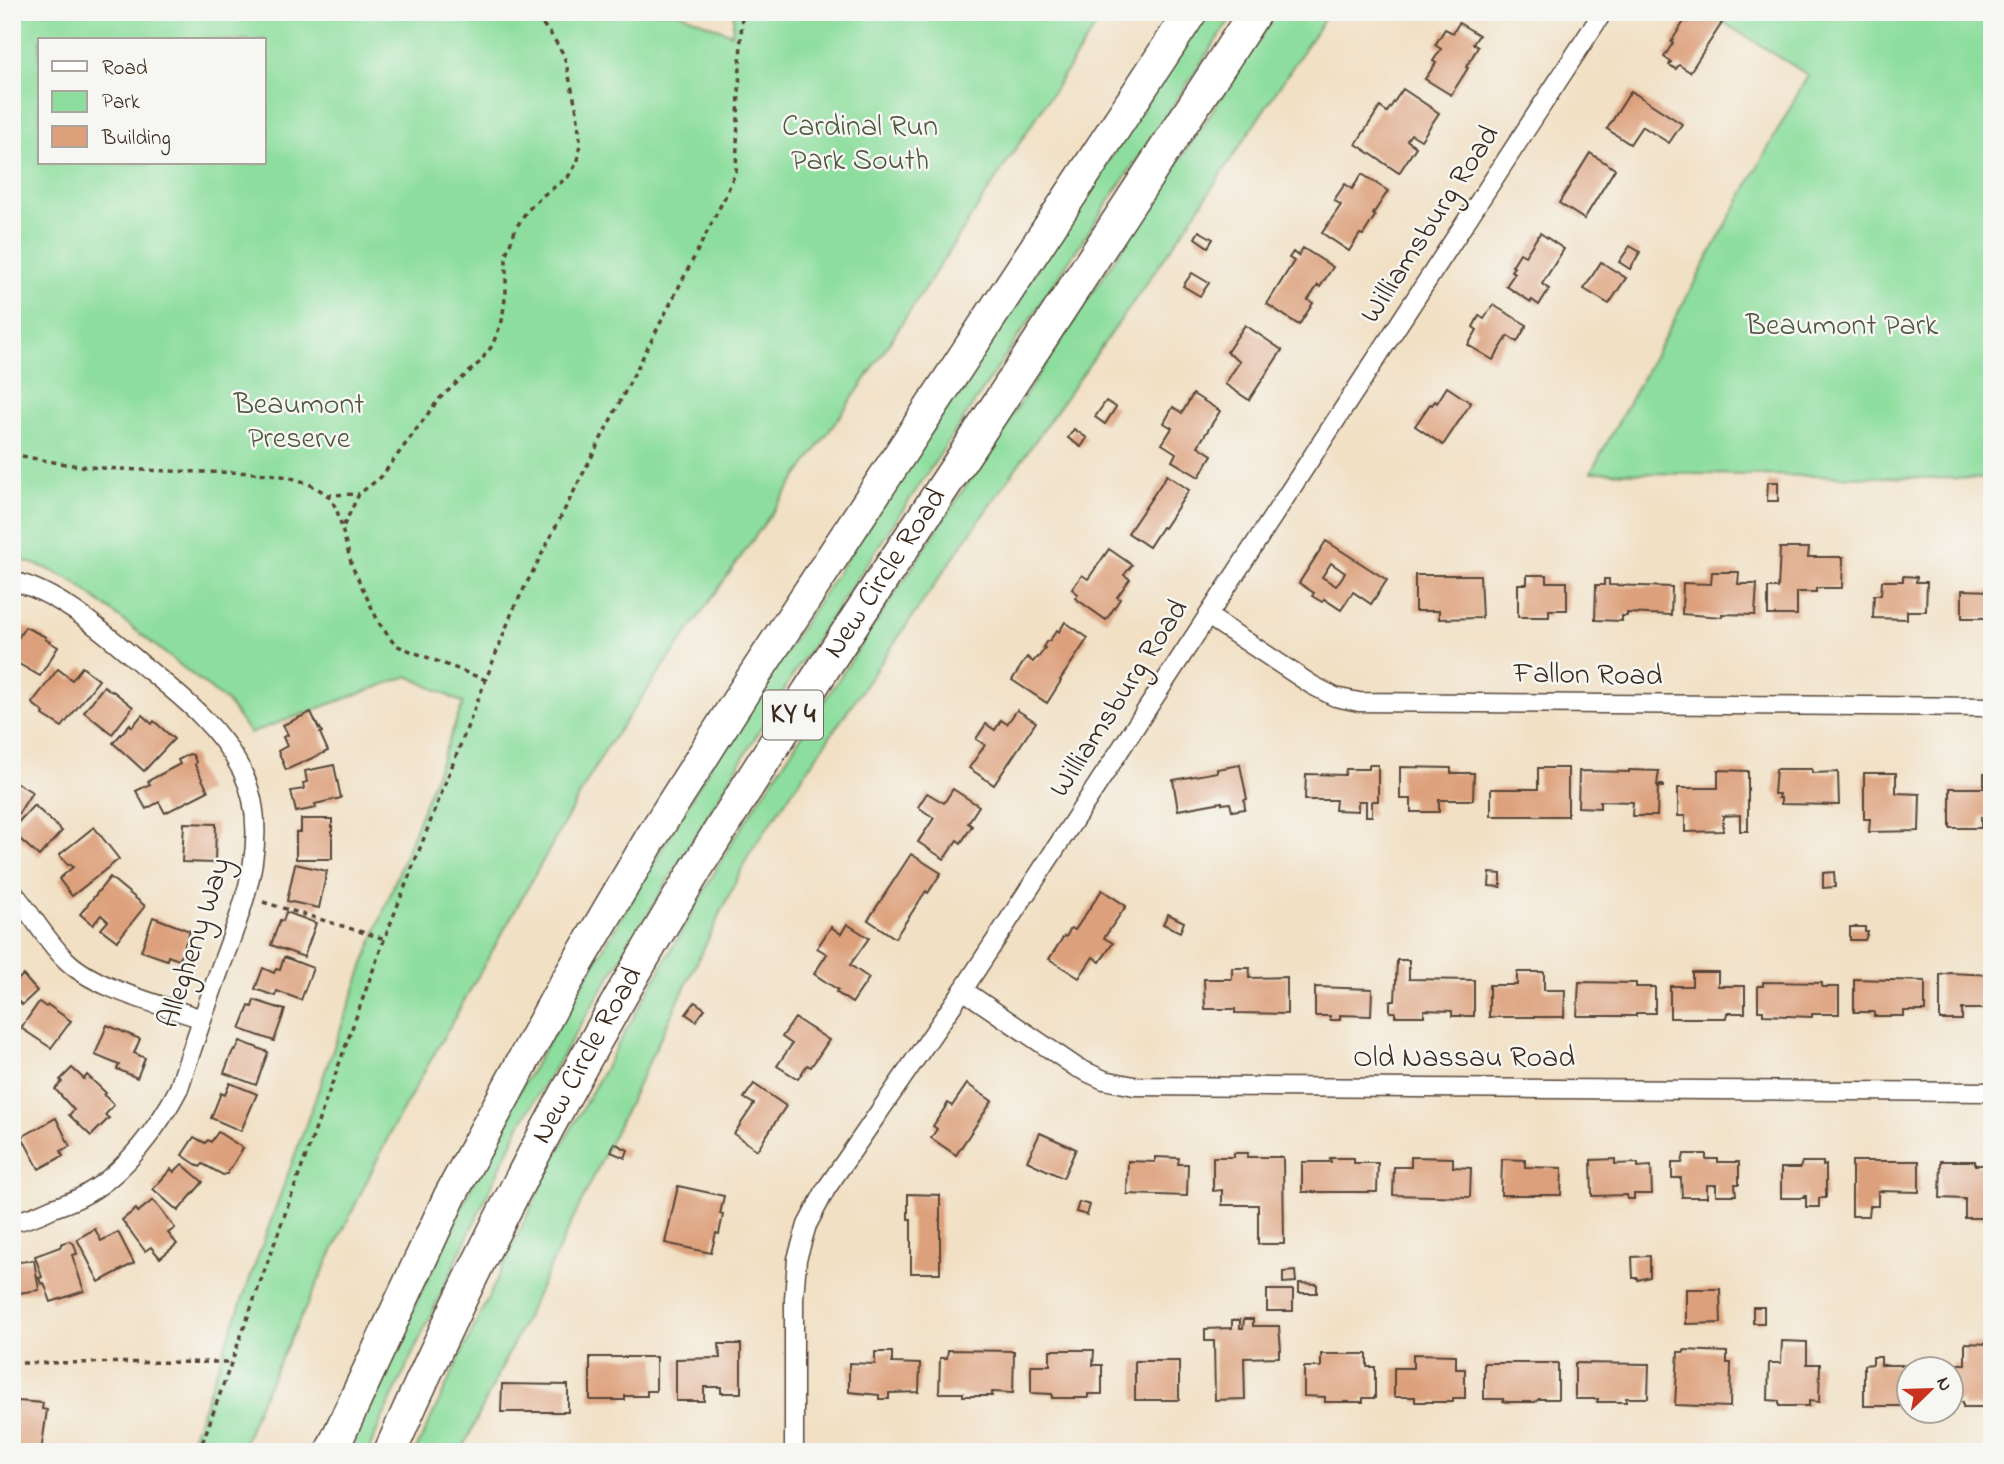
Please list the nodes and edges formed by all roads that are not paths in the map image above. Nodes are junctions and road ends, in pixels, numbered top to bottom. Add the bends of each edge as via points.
1 (1191, 12) edge
2 (1255, 12) edge
3 (1604, 12) edge
4 (12, 581) edge
5 (1208, 616) junction
6 (1992, 707) edge
7 (12, 891) edge
8 (963, 990) junction
9 (202, 1019) junction
10 (1992, 1092) edge
11 (12, 1222) edge
12 (331, 1452) edge
13 (390, 1452) edge
14 (794, 1452) edge

1 - 12 highway, New Circle Road / KY 4 via 645,849 557,998 450,1196
2 - 13 highway, New Circle Road / KY 4 via 784,728 695,871 528,1165
3 - 5 street, Williamsburg Road
4 - 9 street, Allegheny Way via 44,591 69,607 198,710 222,738 244,777 256,839 253,863
5 - 6 street, Fallon Road via 1312,685 1359,702
5 - 8 street, Williamsburg Road
7 - 9 street via 78,970
8 - 10 street, Old Nassau Road via 1076,1067 1104,1080 1134,1086
8 - 14 street, Williamsburg Road via 826,1189 807,1225 797,1259 794,1299
9 - 11 street, Allegheny Way via 168,1108 125,1162 88,1194

